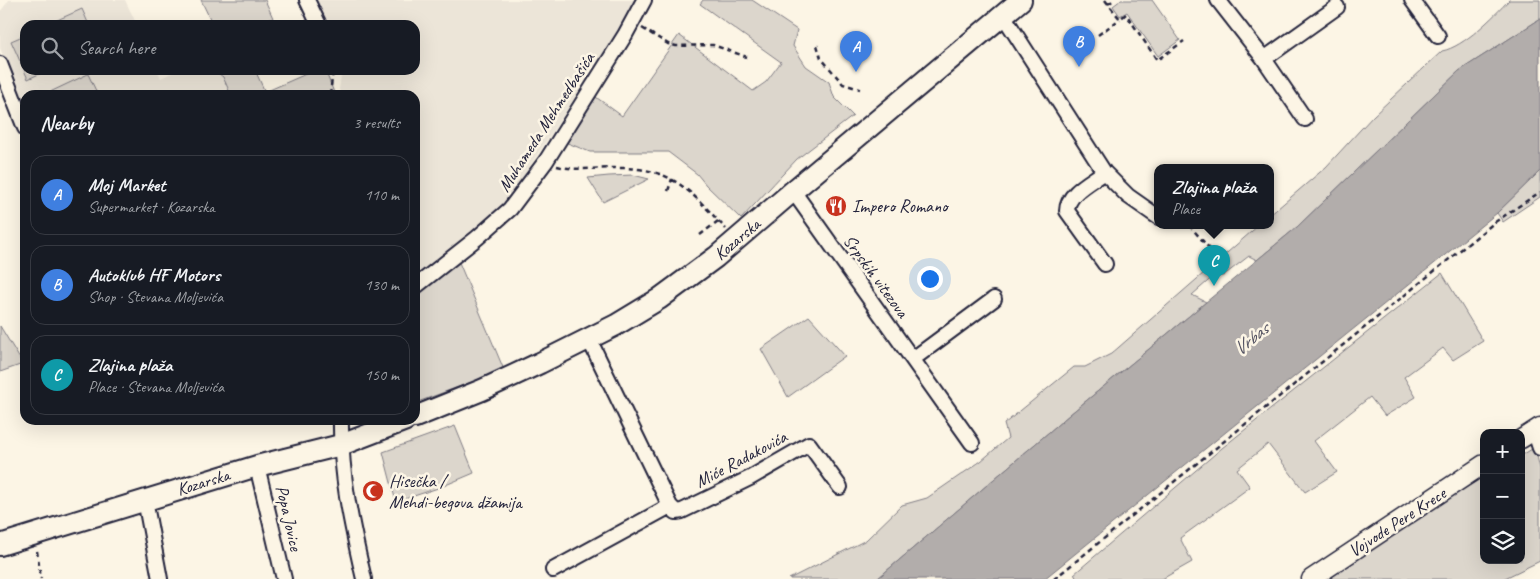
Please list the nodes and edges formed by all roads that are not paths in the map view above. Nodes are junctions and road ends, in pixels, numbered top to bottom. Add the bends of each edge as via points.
1 (307, 0) edge
2 (644, 0) edge
3 (1218, 0) edge
4 (1412, 0) edge
5 (1011, 5) edge
6 (1337, 7) dead end
7 (317, 20) edge
8 (1438, 36) dead end
9 (1264, 59) junction
10 (0, 64) edge
11 (20, 115) edge
12 (1305, 118) dead end
13 (1104, 172) junction
14 (793, 190) junction
15 (1154, 214) edge
16 (1105, 264) dead end
17 (420, 283) edge
18 (994, 299) dead end
19 (589, 339) junction
20 (913, 359) junction
21 (420, 415) edge
22 (341, 425) edge
23 (393, 425) edge
24 (1532, 432) edge
25 (972, 443) dead end
26 (341, 445) junction
27 (1540, 448) edge
28 (258, 466) junction
29 (1480, 467) edge
30 (840, 487) dead end
31 (146, 500) junction
32 (670, 506) junction
33 (0, 545) edge
34 (553, 570) dead end
35 (160, 579) edge
36 (284, 579) edge
37 (364, 579) edge
38 (1311, 579) edge

1 - 7 street
2 - 17 street, Muhameda Mehmedbašića via 546,161 510,209
3 - 9 street
4 - 8 street
5 - 13 street
5 - 14 main road, Kozarska
6 - 9 street
9 - 12 street
10 - 11 street
13 - 15 street via 1128,196
13 - 16 street via 1072,196 1067,211
14 - 19 main road, Kozarska via 703,267 659,299
14 - 20 street, Srpskih vitezova
18 - 20 street
19 - 21 main road, Kozarska via 482,390
19 - 32 street
20 - 25 street, Srpskih vitezova
22 - 26 street
23 - 26 main road, Kozarska
24 - 27 street
26 - 28 main road, Kozarska
26 - 37 street via 350,517
28 - 31 main road, Kozarska
28 - 36 street, Popa Jovice
29 - 38 street, Vojvode Pere Krece
30 - 32 street, Miće Radakovića via 809,444 682,512 676,512
31 - 33 main road, Kozarska
31 - 35 street
32 - 34 street

